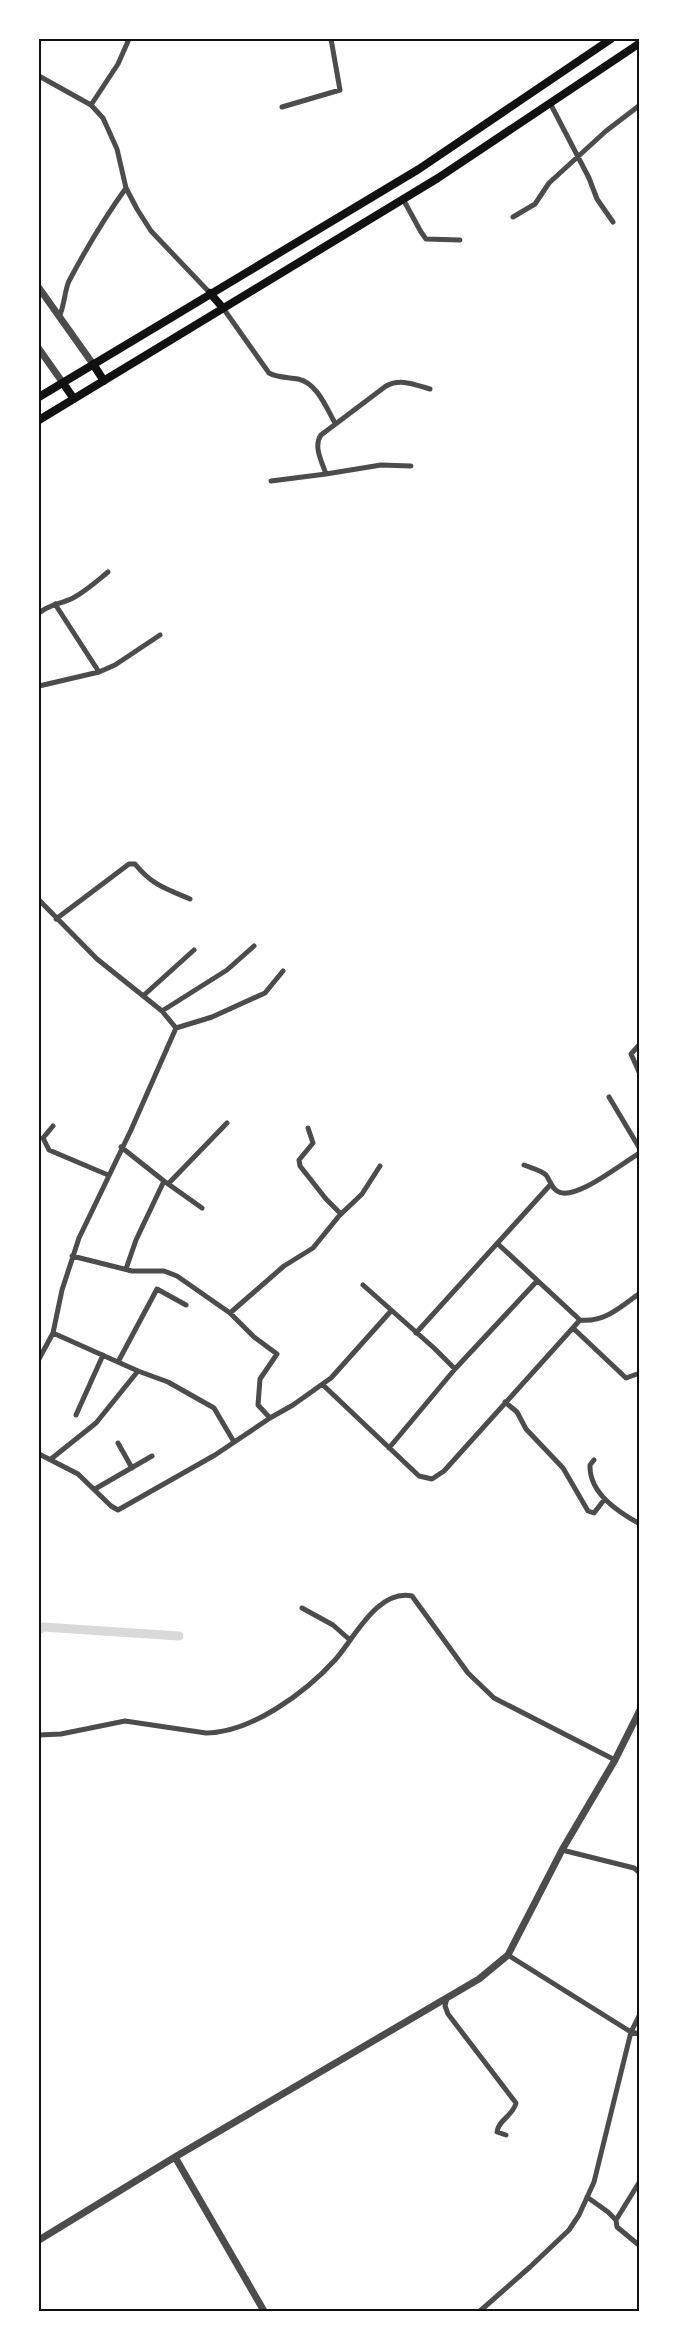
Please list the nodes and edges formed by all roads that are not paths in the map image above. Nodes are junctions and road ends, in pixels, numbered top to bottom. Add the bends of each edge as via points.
1 (129, 39) edge
2 (331, 39) edge
3 (611, 39) edge
4 (640, 43) edge
5 (39, 76) edge
6 (550, 104) junction
7 (91, 105) junction
8 (640, 105) edge
9 (282, 107) dead end
10 (579, 158) junction
11 (126, 188) junction
12 (404, 199) junction
13 (513, 217) dead end
14 (613, 222) dead end
15 (460, 240) dead end
16 (39, 288) edge
17 (210, 293) junction
18 (223, 308) junction
19 (59, 317) junction
20 (39, 349) edge
21 (93, 364) junction
22 (104, 381) junction
23 (63, 383) junction
24 (430, 389) dead end
25 (39, 397) edge
26 (74, 399) junction
27 (39, 420) edge
28 (335, 423) junction
29 (411, 466) dead end
30 (326, 474) junction
31 (271, 481) dead end
32 (108, 572) dead end
33 (56, 604) junction
34 (39, 613) edge
35 (159, 635) dead end
36 (99, 672) junction
37 (39, 686) edge
38 (190, 899) dead end
39 (39, 900) edge
40 (56, 919) junction
41 (254, 946) dead end
42 (194, 950) dead end
43 (283, 971) dead end
44 (143, 996) junction
45 (162, 1011) junction
46 (176, 1028) junction
47 (640, 1044) edge
48 (640, 1074) edge
49 (609, 1097) dead end
50 (227, 1123) dead end
51 (53, 1126) dead end
52 (308, 1128) dead end
53 (122, 1147) junction
54 (640, 1151) edge
55 (380, 1166) dead end
56 (524, 1166) dead end
57 (108, 1175) junction
58 (166, 1183) junction
59 (551, 1184) junction
60 (202, 1208) dead end
61 (341, 1214) junction
62 (498, 1244) junction
63 (72, 1256) junction
64 (126, 1269) junction
65 (537, 1281) junction
66 (363, 1285) dead end
67 (640, 1293) edge
68 (186, 1305) dead end
69 (391, 1311) junction
70 (230, 1313) junction
71 (580, 1320) junction
72 (573, 1328) junction
73 (53, 1333) junction
74 (416, 1333) junction
75 (103, 1355) junction
76 (39, 1359) edge
77 (118, 1362) junction
78 (455, 1370) junction
79 (138, 1371) junction
80 (640, 1373) edge
81 (323, 1385) junction
82 (505, 1402) junction
83 (76, 1415) dead end
84 (270, 1418) junction
85 (234, 1442) junction
86 (118, 1443) dead end
87 (389, 1448) junction
88 (39, 1454) edge
89 (152, 1456) dead end
90 (51, 1459) junction
91 (594, 1460) dead end
92 (132, 1468) junction
93 (94, 1489) junction
94 (604, 1500) junction
95 (640, 1524) edge
96 (302, 1608) dead end
97 (350, 1640) junction
98 (640, 1710) edge
99 (39, 1735) edge
100 (615, 1760) junction
101 (562, 1850) junction
102 (640, 1864) edge
103 (634, 1868) junction
104 (640, 1873) edge
105 (507, 1955) junction
106 (447, 1998) junction
107 (640, 2014) edge
108 (631, 2032) junction
109 (640, 2034) edge
110 (506, 2135) dead end
111 (175, 2157) junction
112 (640, 2181) edge
113 (587, 2197) junction
114 (616, 2220) junction
115 (39, 2240) edge
116 (640, 2246) edge
117 (264, 2311) edge
118 (480, 2311) edge

1 - 7 street
2 - 9 street via 340,90
3 - 17 main road via 419,169
4 - 6 main road
5 - 7 street
6 - 10 street
6 - 12 main road
7 - 11 street via 112,136
8 - 10 street
10 - 13 street via 549,183 534,204
10 - 14 street via 597,199
11 - 17 street via 151,231
11 - 19 street via 77,265
12 - 15 street via 426,239
12 - 18 main road
16 - 19 street
17 - 18 main road
17 - 21 main road
18 - 22 main road
18 - 28 street via 269,373 313,386
19 - 21 street
20 - 23 street
21 - 22 main road
21 - 23 main road
22 - 26 main road
23 - 25 main road
23 - 26 main road
24 - 28 street via 394,382
26 - 27 main road
28 - 30 street via 318,439
29 - 30 street via 381,465
30 - 31 street
32 - 33 street via 82,592
33 - 34 street
33 - 36 street
35 - 36 street
36 - 37 street
38 - 40 street via 147,879 135,864 129,864
39 - 40 street
40 - 44 street
41 - 45 street via 227,970
42 - 44 street
43 - 46 street via 265,993
44 - 45 street
45 - 46 street
46 - 53 street
47 - 48 street via 631,1054
49 - 54 street
50 - 58 street
51 - 57 street via 43,1138 49,1150
52 - 61 street via 314,1143 299,1160 300,1166
53 - 57 street
53 - 58 street
54 - 59 street via 572,1194 556,1191
55 - 61 street via 362,1194
56 - 59 street via 540,1171
57 - 63 street
58 - 60 street
58 - 64 street via 136,1240
59 - 62 street
61 - 70 street via 313,1248 284,1266
62 - 65 street
62 - 74 street
63 - 64 street
63 - 73 street
64 - 70 street via 164,1271 177,1276
65 - 71 street
65 - 78 street
66 - 69 street
67 - 71 street via 593,1322
68 - 77 street via 157,1289
69 - 74 street
69 - 81 street
70 - 84 street via 277,1354 260,1378 258,1405
71 - 72 street
72 - 80 street via 626,1378
72 - 82 street
73 - 75 street
73 - 76 street
74 - 78 street
75 - 77 street
75 - 83 street
77 - 79 street
78 - 87 street
79 - 85 street via 168,1382 214,1408
79 - 90 street via 96,1423
81 - 84 street
81 - 87 street
82 - 87 street via 444,1471 432,1479 419,1476
82 - 94 street via 563,1468 588,1511 594,1513
84 - 85 street
85 - 93 street via 118,1510
86 - 92 street
88 - 90 street
89 - 92 street
90 - 93 street via 78,1474
91 - 94 street via 589,1473
92 - 93 street
94 - 95 street
96 - 97 street via 333,1625
97 - 99 street via 335,1660 296,1694 247,1724 206,1732 125,1721
97 - 100 street via 382,1605 395,1597 412,1596 468,1673 494,1698
98 - 100 street
100 - 101 street
101 - 103 street
101 - 105 street
102 - 103 street
103 - 104 street
105 - 106 street via 479,1979
105 - 108 street
106 - 110 street via 448,2014 516,2103 512,2113 497,2127 497,2132
106 - 111 street
107 - 108 street
108 - 109 street
108 - 113 street
111 - 115 street
111 - 117 street
112 - 114 street
113 - 114 street
113 - 118 street via 568,2230
114 - 116 street via 617,2227

